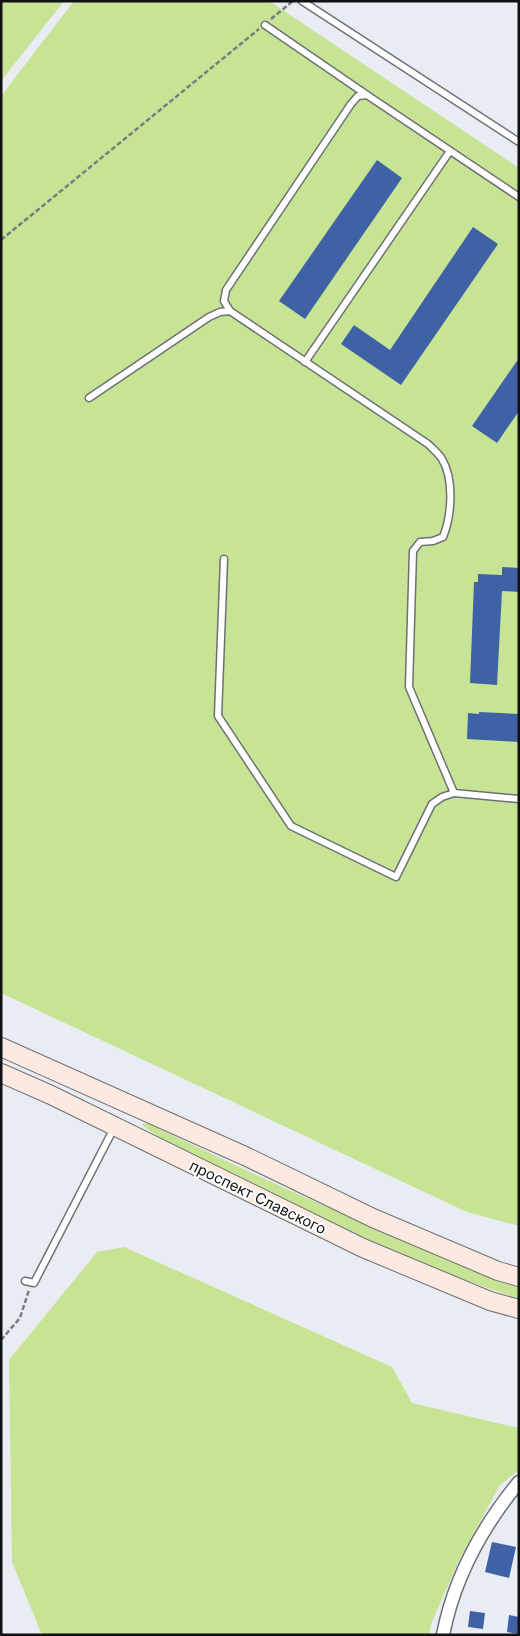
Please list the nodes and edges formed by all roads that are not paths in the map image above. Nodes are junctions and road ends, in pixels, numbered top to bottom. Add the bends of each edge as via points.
1 (302, 1) edge
2 (265, 25) road end
3 (367, 95) junction
4 (519, 142) edge
5 (450, 151) junction
6 (519, 197) edge
7 (230, 311) junction
8 (305, 362) junction
9 (89, 398) dead end
10 (224, 559) dead end
11 (454, 793) junction
12 (519, 799) edge
13 (1, 1048) edge
14 (1, 1073) edge
15 (115, 1126) junction
16 (519, 1277) edge
17 (28, 1281) road end
18 (519, 1309) edge
19 (519, 1482) edge
20 (442, 1635) edge

1 - 4 lane
2 - 3 lane
3 - 5 lane
3 - 7 lane via 358,96 351,104 226,290 224,301
5 - 6 lane
5 - 8 lane
7 - 8 lane
7 - 9 lane via 209,317
8 - 11 lane via 428,444 442,458 450,478 448,525 443,536 420,542 413,552 409,687
10 - 11 lane via 218,716 291,826 396,877 432,804 442,796
11 - 12 lane
13 - 16 main road, проспект Славского via 246,1156 373,1218
14 - 15 main road, проспект Славского
15 - 17 lane via 34,1283
15 - 18 main road, проспект Славского via 363,1248 490,1301
19 - 20 street via 503,1501 464,1564

